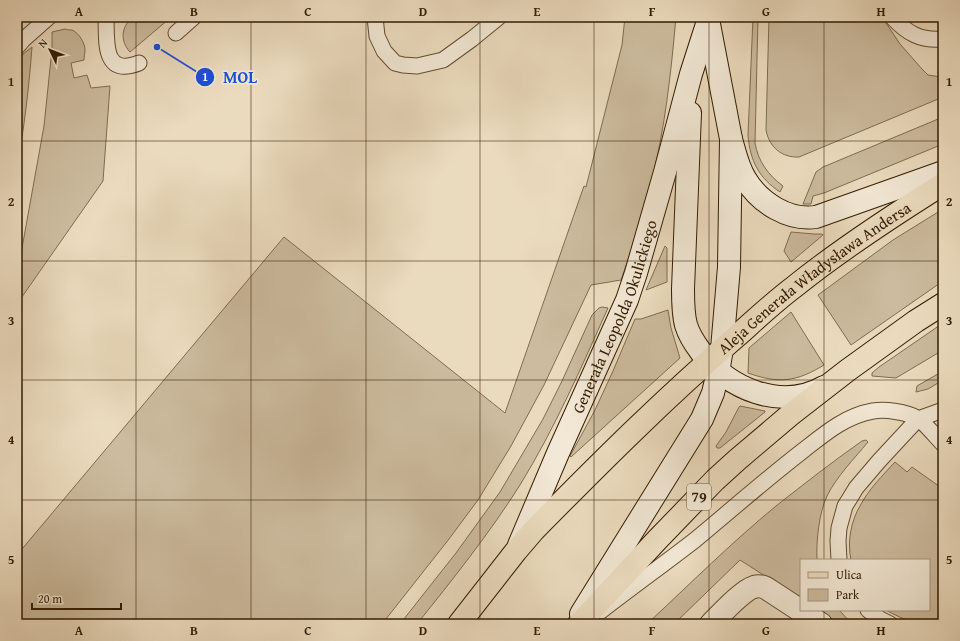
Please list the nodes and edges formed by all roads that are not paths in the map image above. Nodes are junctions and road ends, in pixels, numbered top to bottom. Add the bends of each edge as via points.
1 (49, 17) edge
2 (106, 17) edge
3 (194, 17) edge
4 (375, 17) edge
5 (499, 17) edge
6 (892, 17) edge
7 (709, 19) edge
8 (176, 33) dead end
9 (943, 39) edge
10 (17, 47) edge
11 (139, 63) dead end
12 (691, 74) junction
13 (731, 139) junction
14 (943, 172) edge
15 (943, 184) edge
16 (943, 304) edge
17 (716, 360) junction
18 (832, 382) junction
19 (943, 410) edge
20 (918, 418) junction
21 (943, 444) edge
22 (516, 550) junction
23 (839, 559) edge
24 (800, 610) edge
25 (802, 611) edge
26 (869, 611) edge
27 (459, 624) edge
28 (575, 624) edge
29 (579, 624) edge
30 (584, 624) edge
31 (711, 624) edge
32 (821, 624) edge
33 (890, 624) edge

1 - 10 lane
2 - 11 lane via 109,57 125,67
3 - 8 lane
4 - 5 lane via 377,36 384,51 395,63 417,66 443,60
6 - 9 lane via 913,35 933,40
7 - 12 main road, Generała Leopolda Okulickiego
7 - 13 main road, Generała Leopolda Okulickiego
12 - 17 main road, Generała Leopolda Okulickiego via 684,307 686,326 695,344
12 - 22 main road, Generała Leopolda Okulickiego via 627,300
13 - 14 main road, Generała Leopolda Okulickiego via 740,168 753,189 774,207 800,217 816,217
13 - 17 main road, Generała Leopolda Okulickiego via 729,267
15 - 17 main road, Aleja Generała Władysława Andersa via 832,258 794,287
16 - 18 main road, 79
17 - 18 main road, Generała Leopolda Okulickiego via 736,384 753,392 789,397 810,394
17 - 22 main road, Aleja Generała Władysława Andersa via 690,377 654,410
17 - 28 main road, Generała Leopolda Okulickiego via 713,393 702,419
18 - 29 main road, 79 via 758,441 715,480
19 - 20 lane
20 - 21 lane
20 - 23 lane via 856,488 845,506 839,528
20 - 30 lane via 889,410 874,411 842,422 780,468 695,540
22 - 27 main road, Aleja Generała Władysława Andersa
24 - 31 main road via 770,590 758,586 742,594
25 - 32 main road
26 - 33 lane

